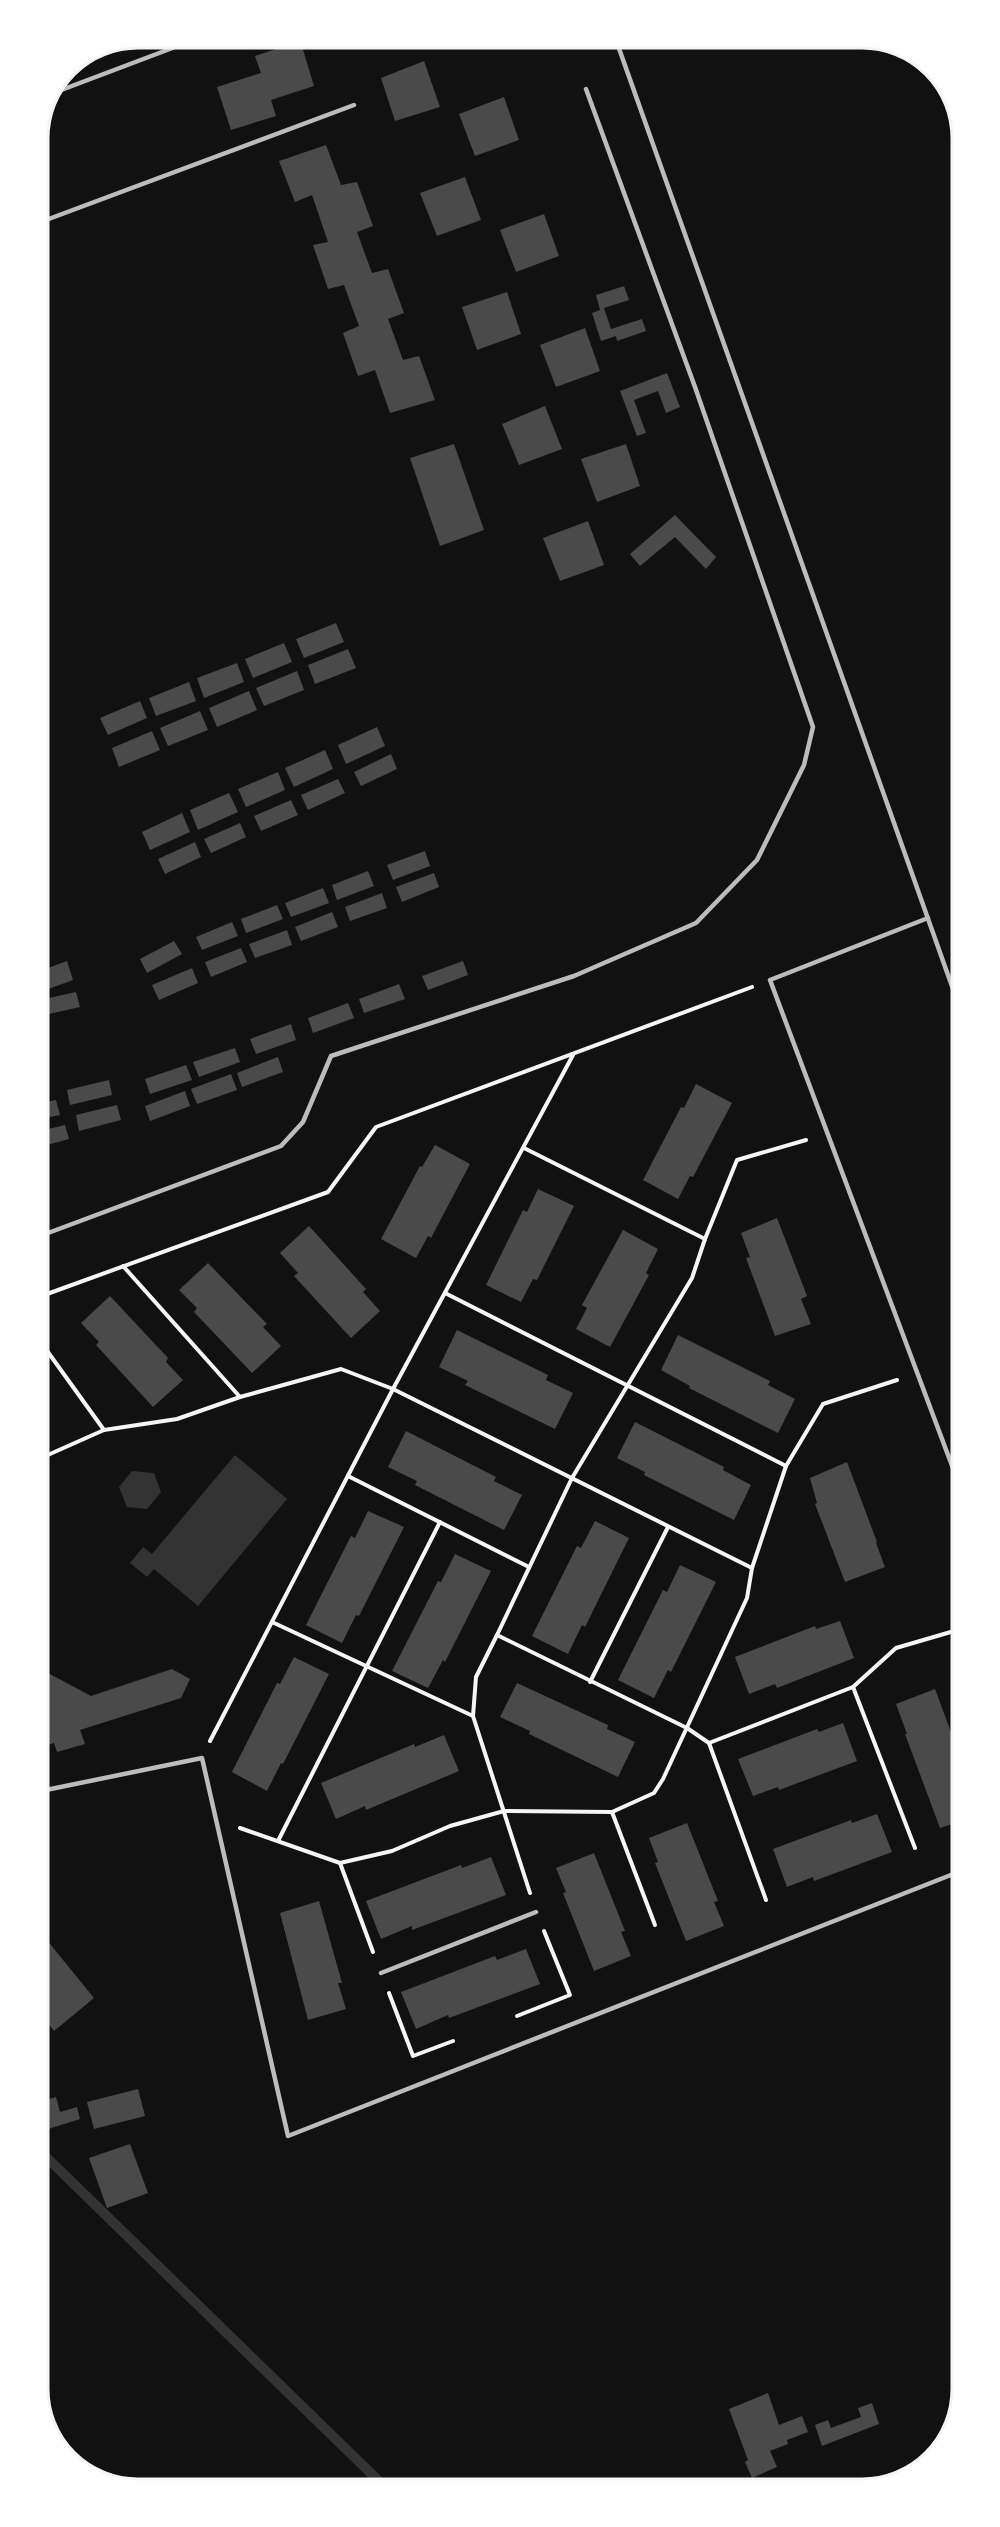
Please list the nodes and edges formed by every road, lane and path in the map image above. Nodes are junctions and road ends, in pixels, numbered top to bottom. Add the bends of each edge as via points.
1 (172, 48) edge
2 (619, 48) edge
3 (586, 89) dead end
4 (62, 90) edge
5 (354, 105) dead end
6 (48, 220) edge
7 (928, 918) junction
8 (770, 980) junction
9 (952, 986) edge
10 (573, 1055) junction
11 (828, 1134) junction
12 (524, 1148) junction
13 (48, 1233) edge
14 (705, 1239) junction
15 (123, 1266) junction
16 (445, 1293) junction
17 (48, 1294) edge
18 (48, 1352) edge
19 (918, 1373) junction
20 (628, 1384) junction
21 (393, 1389) junction
22 (240, 1397) junction
23 (104, 1430) junction
24 (48, 1455) edge
25 (952, 1465) edge
26 (786, 1466) junction
27 (348, 1476) junction
28 (572, 1478) junction
29 (440, 1522) junction
30 (668, 1527) junction
31 (529, 1567) junction
32 (752, 1569) junction
33 (272, 1622) junction
34 (952, 1632) edge
35 (497, 1635) junction
36 (367, 1666) junction
37 (590, 1682) junction
38 (853, 1687) junction
39 (473, 1716) junction
40 (687, 1728) junction
41 (709, 1743) junction
42 (202, 1758) junction
43 (48, 1790) edge
44 (504, 1811) junction
45 (612, 1812) junction
46 (216, 1820) junction
47 (278, 1841) junction
48 (915, 1848) dead end
49 (952, 1875) edge
50 (766, 1900) dead end
51 (536, 1912) junction
52 (655, 1925) dead end
53 (381, 1973) dead end
54 (517, 2016) dead end

1 - 4 lane
2 - 7 lane
3 - 13 lane via 813,727 804,765 757,860 696,923 574,976 331,1056 303,1122 281,1146
5 - 6 lane
7 - 8 lane
7 - 9 lane
8 - 10 path
8 - 11 lane
10 - 12 path
10 - 15 path via 375,1127 328,1192
11 - 14 path via 737,1160
11 - 19 lane
12 - 14 path
12 - 16 path
14 - 20 path via 692,1278
15 - 17 path
15 - 22 path
16 - 20 path
16 - 21 path
18 - 23 path
19 - 25 lane
19 - 26 path via 824,1404
20 - 26 path
20 - 28 path
21 - 22 path via 341,1369
21 - 27 path
21 - 28 path
22 - 23 path via 177,1419
23 - 24 path
26 - 32 path
27 - 29 path
27 - 33 path
28 - 30 path
28 - 31 path
29 - 31 path
29 - 36 path
30 - 32 path
30 - 37 path
31 - 35 path
32 - 40 path via 747,1598
33 - 36 path
33 - 42 path
34 - 38 path via 896,1648
35 - 37 path
35 - 39 path via 476,1677
36 - 39 path
36 - 47 path
37 - 40 path
38 - 41 path
38 - 48 path
39 - 44 path
40 - 41 path
40 - 45 path via 654,1793
41 - 50 path
42 - 43 lane
42 - 46 lane
44 - 45 path
44 - 47 path via 450,1826 392,1851 340,1863
44 - 51 path
45 - 52 path
46 - 47 path
46 - 49 lane via 288,2136
51 - 53 lane
51 - 54 path via 570,1995

